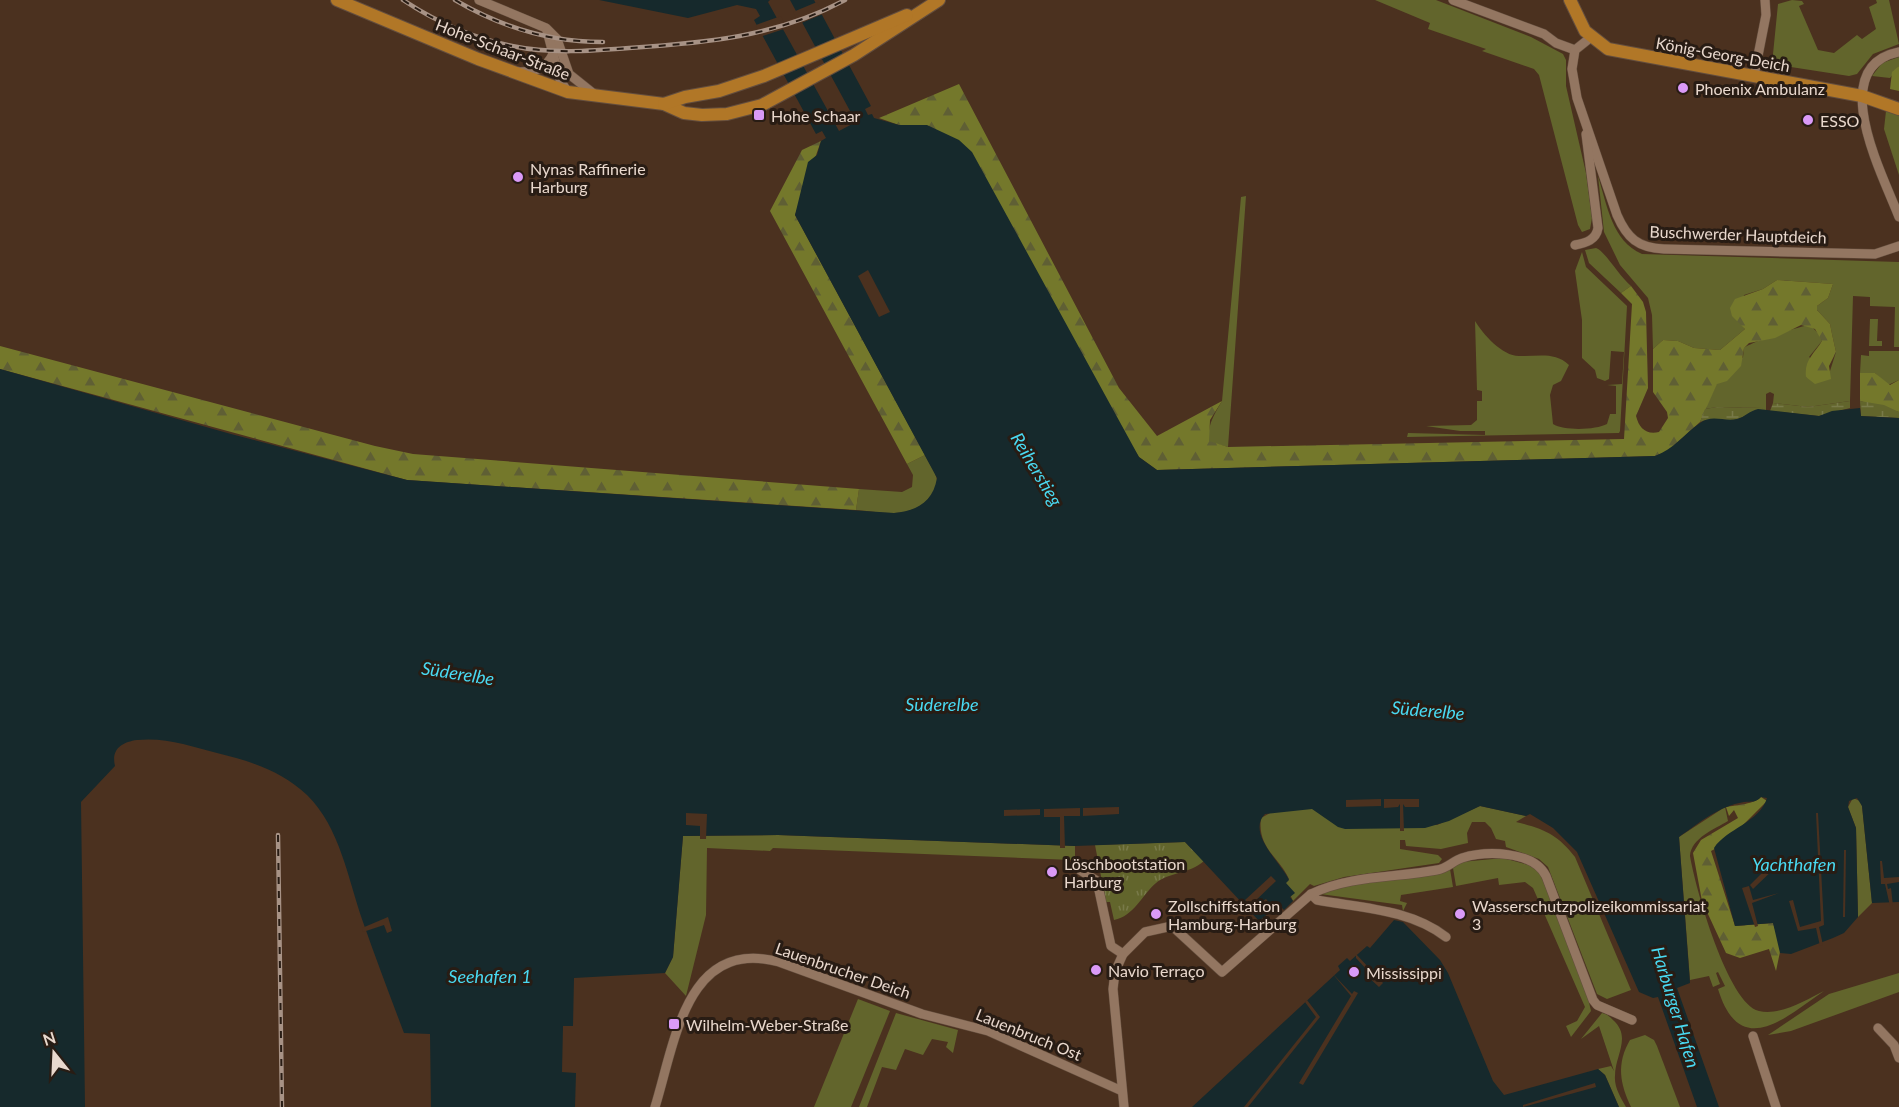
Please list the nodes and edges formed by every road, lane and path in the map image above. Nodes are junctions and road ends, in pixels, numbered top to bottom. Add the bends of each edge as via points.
1 (337, 0) edge
2 (479, 0) edge
3 (939, 0) edge
4 (1453, 0) edge
5 (1570, 0) edge
6 (1765, 0) edge
7 (926, 7) junction
8 (546, 28) junction
9 (1590, 38) junction
10 (1575, 50) junction
11 (1899, 52) edge
12 (553, 54) junction
13 (566, 68) junction
14 (512, 72) junction
15 (1754, 76) junction
16 (555, 83) junction
17 (1862, 96) junction
18 (598, 97) junction
19 (664, 104) junction
20 (1899, 109) edge
21 (1587, 129) junction
22 (1899, 217) edge
23 (1575, 245) dead end
24 (1899, 246) edge
25 (1080, 870) dead end
26 (1311, 894) junction
27 (1446, 937) dead end
28 (1123, 954) junction
29 (922, 1014) joint
30 (1632, 1020) dead end
31 (1878, 1028) dead end
32 (1753, 1036) dead end
33 (1899, 1058) edge
34 (1122, 1091) junction
35 (655, 1107) edge
36 (1124, 1107) edge
37 (1776, 1107) edge

1 - 14 main road, Hohe-Schaar-Straße
2 - 8 street
3 - 7 main road, Hohe-Schaar-Straße
4 - 10 street via 1544,34
5 - 9 main road
6 - 15 street via 1766,15
7 - 19 main road, Hohe-Schaar-Straße via 771,73
7 - 19 main road, Hohe-Schaar-Straße via 854,55 757,106 727,114 684,113
8 - 12 street
8 - 13 street via 560,45
9 - 10 street
9 - 15 main road, König-Georg-Deich via 1616,51
10 - 21 street, Buschwerder Hauptdeich via 1573,85
11 - 17 street via 1883,57 1869,69
12 - 14 street via 539,70
12 - 16 street
13 - 16 street
13 - 18 street
14 - 16 main road, Hohe-Schaar-Straße
15 - 17 main road, König-Georg-Deich
16 - 18 main road, Hohe-Schaar-Straße via 568,92
17 - 20 main road, König-Georg-Deich
17 - 22 street via 1871,146
18 - 19 main road, Hohe-Schaar-Straße
21 - 23 street via 1598,228 1589,242
21 - 24 street, Buschwerder Hauptdeich via 1623,228 1643,247 1875,254
25 - 28 street via 1097,881 1111,946
26 - 27 street via 1317,900 1408,916 1431,925
26 - 28 street via 1222,972 1169,926 1145,932
26 - 30 street via 1352,881 1439,870 1465,857 1502,854 1530,861 1546,876 1593,1000
28 - 34 street via 1113,989
29 - 34 street, Lauenbruch Ost via 1008,1039
29 - 35 street, Lauenbrucher Deich via 768,959 742,958 720,966 700,981 691,996
31 - 33 street via 1894,1045
32 - 37 street
34 - 36 street

